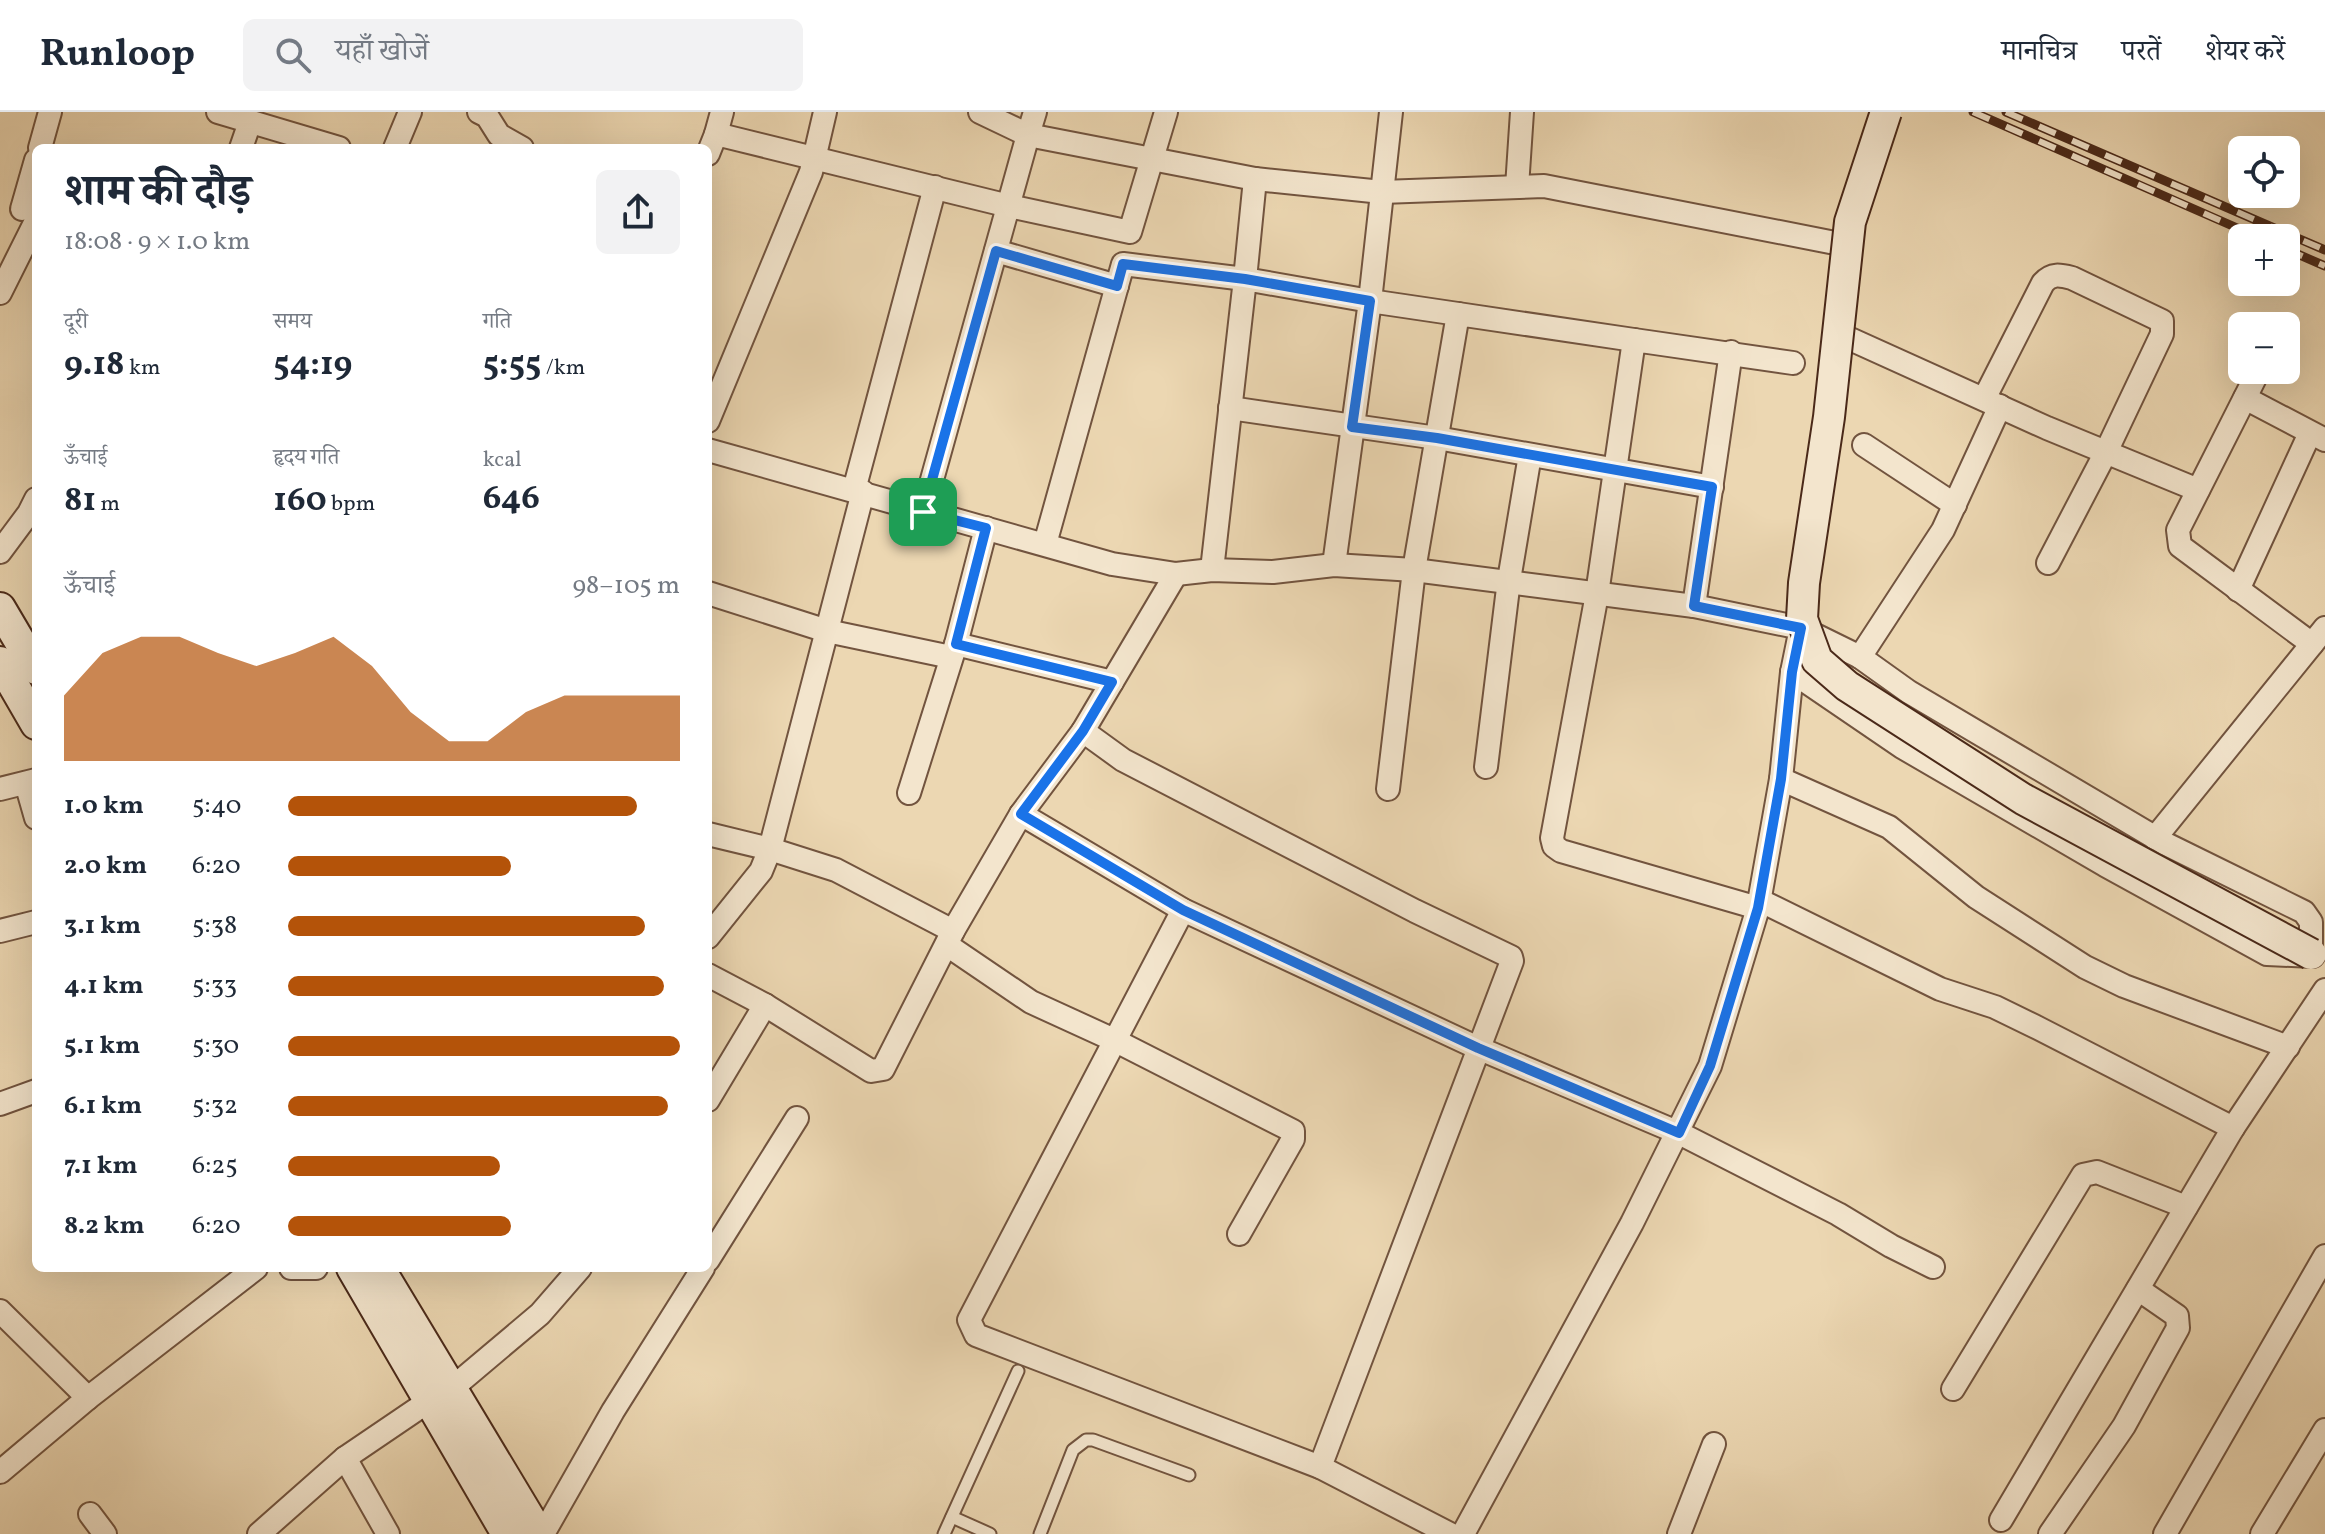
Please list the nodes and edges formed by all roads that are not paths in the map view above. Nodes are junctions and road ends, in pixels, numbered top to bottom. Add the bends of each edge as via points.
1 (50, 112) edge
2 (218, 112) edge
3 (410, 112) edge
4 (479, 112) edge
5 (825, 112) edge
6 (980, 112) edge
7 (1035, 112) edge
8 (1166, 112) edge
9 (1391, 112) edge
10 (1522, 112) edge
11 (1886, 112) edge
12 (250, 122) junction
13 (715, 133) edge
14 (1028, 135) junction
15 (41, 144) edge
16 (242, 144) edge
17 (325, 144) edge
18 (397, 144) edge
19 (515, 144) edge
20 (815, 157) junction
21 (1151, 159) junction
22 (1255, 179) junction
23 (935, 187) junction
24 (1517, 187) junction
25 (1382, 192) junction
26 (0, 201) edge
27 (1009, 206) junction
28 (31, 214) edge
29 (1130, 232) junction
30 (1830, 242) dead end
31 (996, 251) junction
32 (1123, 264) junction
33 (1245, 279) junction
34 (1117, 286) junction
35 (0, 293) edge
36 (1370, 301) junction
37 (1458, 314) junction
38 (1848, 338) dead end
39 (1634, 340) junction
40 (1731, 352) junction
41 (1793, 363) dead end
42 (2252, 384) edge
43 (2245, 398) junction
44 (1992, 402) junction
45 (1230, 408) junction
46 (712, 411) edge
47 (1352, 427) junction
48 (2318, 437) edge
49 (1437, 438) junction
50 (1864, 445) dead end
51 (712, 451) edge
52 (2106, 452) junction
53 (1530, 455) junction
54 (1616, 470) junction
55 (1712, 487) junction
56 (2198, 490) junction
57 (859, 491) junction
58 (1955, 505) junction
59 (32, 507) edge
60 (923, 512) junction
61 (986, 528) junction
62 (1045, 544) junction
63 (0, 552) edge
64 (2048, 563) dead end
65 (1334, 565) junction
66 (1212, 570) junction
67 (1414, 570) junction
68 (1176, 574) junction
69 (1509, 580) junction
70 (2238, 590) junction
71 (712, 594) edge
72 (1597, 594) junction
73 (1694, 606) junction
74 (0, 608) edge
75 (1801, 628) junction
76 (827, 631) junction
77 (2318, 636) edge
78 (954, 650) junction
79 (1860, 657) junction
80 (32, 660) edge
81 (0, 662) edge
82 (1792, 672) junction
83 (1112, 682) junction
84 (32, 717) edge
85 (1083, 731) junction
86 (1486, 767) dead end
87 (1781, 779) junction
88 (31, 782) edge
89 (0, 789) edge
90 (1388, 789) dead end
91 (909, 793) dead end
92 (1021, 814) junction
93 (712, 835) edge
94 (2155, 838) junction
95 (770, 849) junction
96 (1758, 904) junction
97 (1183, 910) junction
98 (32, 923) edge
99 (0, 931) edge
100 (712, 932) edge
101 (950, 938) junction
102 (2316, 960) edge
103 (712, 977) edge
104 (2325, 990) edge
105 (765, 1005) junction
106 (1114, 1040) junction
107 (2288, 1047) junction
108 (1478, 1048) junction
109 (32, 1092) edge
110 (712, 1093) edge
111 (0, 1104) edge
112 (797, 1118) dead end
113 (2233, 1128) junction
114 (1679, 1133) junction
115 (2186, 1207) junction
116 (1239, 1234) dead end
117 (712, 1254) edge
118 (2325, 1256) edge
119 (1933, 1267) dead end
120 (251, 1272) edge
121 (355, 1272) edge
122 (381, 1272) edge
123 (577, 1272) edge
124 (700, 1272) edge
125 (2138, 1289) junction
126 (0, 1311) edge
127 (1018, 1371) dead end
128 (1953, 1389) dead end
129 (440, 1395) junction
130 (88, 1398) junction
131 (2325, 1430) edge
132 (1714, 1444) dead end
133 (345, 1458) junction
134 (1320, 1467) junction
135 (0, 1472) edge
136 (1189, 1475) dead end
137 (90, 1514) dead end
138 (952, 1517) junction
139 (2001, 1520) dead end
140 (105, 1534) edge
141 (259, 1534) edge
142 (388, 1534) edge
143 (507, 1534) edge
144 (541, 1534) edge
145 (944, 1534) edge
146 (990, 1534) edge
147 (1040, 1534) edge
148 (1450, 1534) edge
149 (1463, 1534) edge
150 (1679, 1534) edge
151 (2050, 1534) edge
152 (2165, 1534) edge
153 (2262, 1534) edge

1 - 15 street
2 - 12 street
3 - 18 street
4 - 19 street
5 - 20 street
6 - 14 street
7 - 14 street
8 - 21 street
9 - 25 street
10 - 24 street
11 - 102 street, bridge via 1850,222 1804,583 1802,619 1817,660 1847,686 2023,799
12 - 16 street
12 - 17 street
13 - 20 street
14 - 21 street
14 - 27 street
20 - 23 street
20 - 46 street
21 - 22 street
21 - 29 street
22 - 25 street
22 - 33 street
23 - 27 street
23 - 57 street
24 - 25 street
24 - 30 street via 1544,186
25 - 36 street
26 - 28 street
27 - 29 street
27 - 31 street
28 - 35 street
29 - 32 street
31 - 34 street
31 - 60 street
32 - 33 street
32 - 34 street
33 - 36 street
33 - 45 street
34 - 62 street
36 - 37 street
36 - 47 street
37 - 39 street
37 - 49 street
38 - 44 street
39 - 40 street
39 - 54 street
40 - 41 street
40 - 55 street
42 - 43 street
43 - 48 street
43 - 56 street
44 - 52 street
44 - 52 street via 2043,283 2057,275 2072,278 2162,321 2162,334
44 - 58 street
45 - 47 street
45 - 66 street
47 - 49 street
47 - 65 street
48 - 70 street
49 - 53 street
49 - 67 street
50 - 58 street
51 - 57 street
52 - 56 street
52 - 64 street
53 - 54 street
53 - 69 street
54 - 55 street
54 - 72 street
55 - 73 street
56 - 70 street via 2178,530 2180,546
57 - 60 street
57 - 76 street
58 - 79 street
59 - 63 street
60 - 61 street
61 - 62 street
61 - 78 street
62 - 68 street via 1112,564
65 - 66 street via 1273,572
65 - 67 street
66 - 68 street
67 - 69 street
67 - 90 street
68 - 83 street
69 - 72 street
69 - 86 street
70 - 77 street
71 - 76 street
72 - 73 street
72 - 96 street via 1554,846
73 - 75 street
74 - 80 street
75 - 79 street
75 - 82 street
76 - 78 street
76 - 95 street
77 - 94 street
78 - 83 street
78 - 91 street
79 - 94 street via 1909,692
81 - 84 street
82 - 87 street
82 - 102 street via 1916,755 2105,865 2267,954
83 - 85 street
85 - 92 street
85 - 108 street via 1123,760 1508,954 1512,961
87 - 96 street
87 - 107 street via 1889,827 1976,897 2085,967
88 - 89 street
92 - 97 street
92 - 101 street
93 - 95 street
94 - 102 street via 2304,912 2311,922
95 - 100 street via 761,871
95 - 101 street via 836,870
96 - 113 street via 1940,989 1995,1007
96 - 114 street via 1710,1066
97 - 106 street
97 - 108 street
98 - 99 street
101 - 105 street via 883,1069 871,1071
101 - 106 street via 1031,1002
103 - 105 street
104 - 107 street
105 - 110 street
106 - 116 street via 1293,1131
106 - 134 street via 969,1320 971,1328 976,1335
107 - 113 street
108 - 114 street
108 - 134 street
109 - 111 street
112 - 117 street
113 - 115 street
114 - 119 street
114 - 149 street
115 - 125 street
115 - 128 street via 2097,1172 2083,1175
118 - 152 street
120 - 130 street
121 - 129 street
122 - 129 street
123 - 129 street via 540,1314
124 - 144 street
125 - 139 street
125 - 151 street via 2177,1316 2178,1328 2124,1426
126 - 130 street
127 - 138 lane
129 - 133 street
129 - 143 street
129 - 144 street
130 - 135 street
131 - 153 street
132 - 150 street
133 - 141 street
133 - 142 street
134 - 148 street
136 - 147 lane via 1086,1440 1073,1450
137 - 140 street
138 - 145 lane
138 - 146 lane

